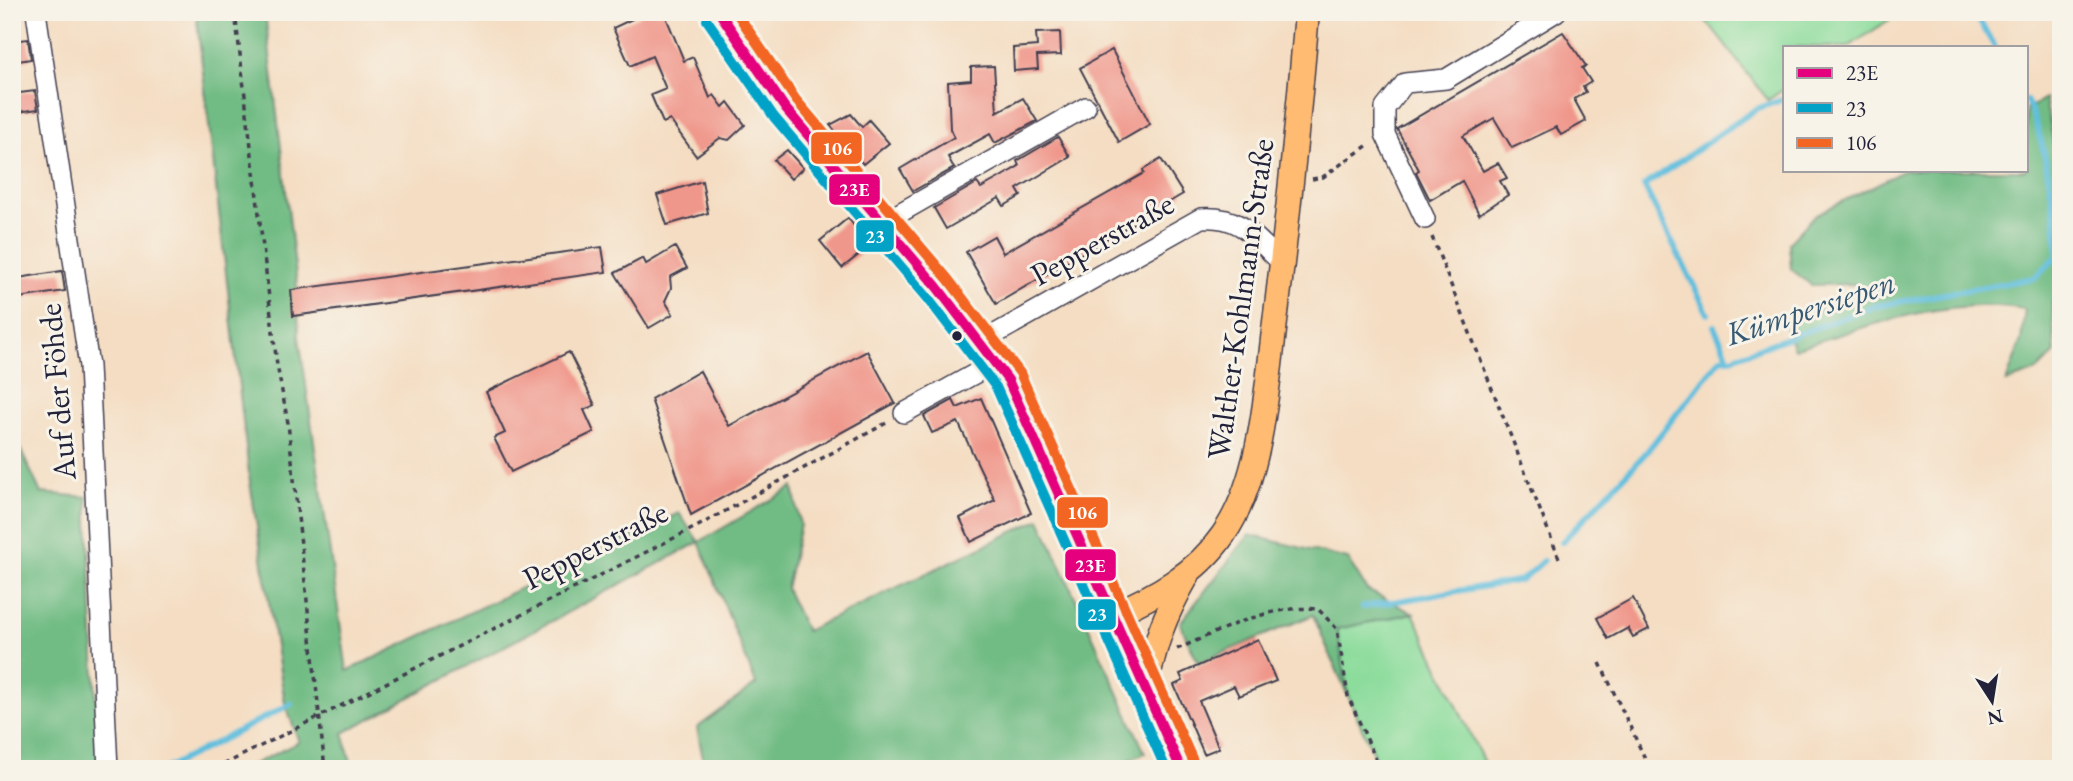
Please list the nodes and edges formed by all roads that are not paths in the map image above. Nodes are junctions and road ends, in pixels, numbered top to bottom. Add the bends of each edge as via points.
1 (36, 12) edge
2 (719, 12) edge
3 (1307, 12) edge
4 (1556, 12) edge
5 (1086, 107) dead end
6 (1425, 219) road end
7 (882, 223) junction
8 (1282, 263) junction
9 (983, 341) junction
10 (996, 362) junction
11 (904, 413) road end
12 (1189, 573) junction
13 (1112, 615) junction
14 (1146, 690) junction
15 (108, 769) edge
16 (1181, 769) edge

1 - 15 street, Auf der Föhde via 89,366
2 - 7 street via 780,102
3 - 8 main road, Walther-Kohlmann-Straße
4 - 6 street via 1446,79 1405,83 1385,108 1385,134
5 - 7 street
7 - 9 street
8 - 9 street, Pepperstraße via 1238,222 1222,216 1201,218
8 - 12 main road, Walther-Kohlmann-Straße via 1261,418 1246,490 1225,534
9 - 10 street
10 - 11 street
10 - 13 street via 1017,398
12 - 13 main road, Walther-Kohlmann-Straße
12 - 14 main road via 1165,613
13 - 14 main road
14 - 16 main road

